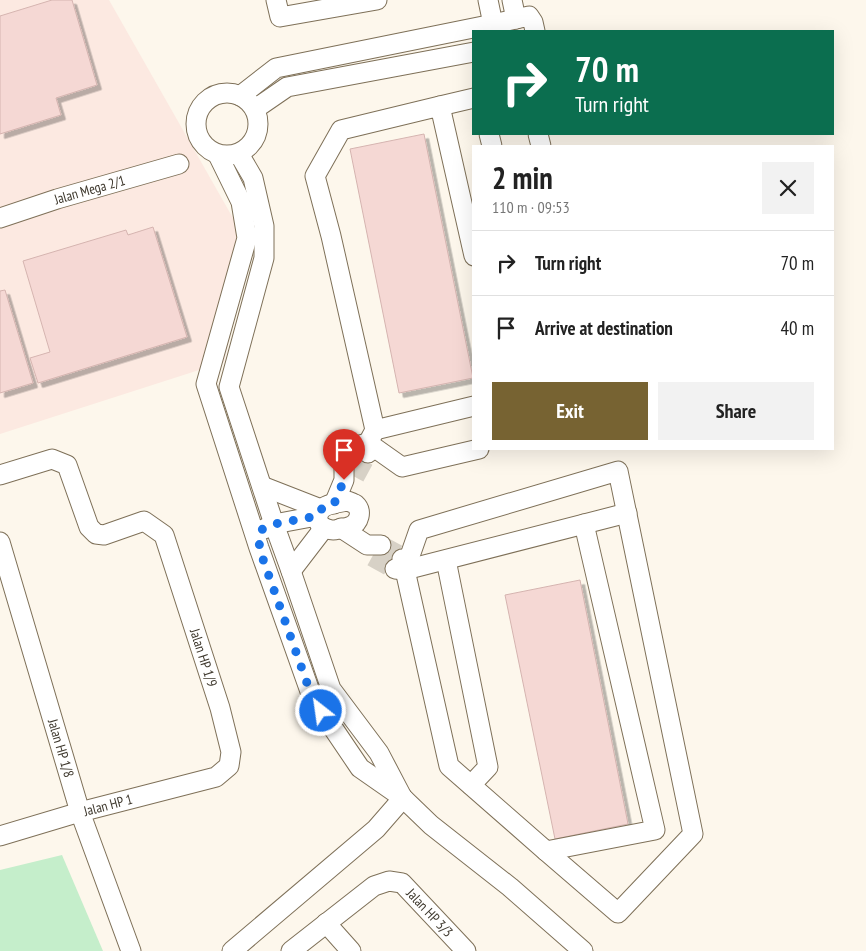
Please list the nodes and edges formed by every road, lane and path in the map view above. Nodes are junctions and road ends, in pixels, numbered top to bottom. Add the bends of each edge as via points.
1 (276, 0) edge
2 (377, 0) edge
3 (488, 0) edge
4 (512, 0) edge
5 (516, 19) junction
6 (493, 24) junction
7 (535, 30) edge
8 (472, 52) edge
9 (240, 96) junction
10 (472, 98) edge
11 (440, 106) junction
12 (255, 109) junction
13 (218, 154) junction
14 (239, 154) junction
15 (179, 164) dead end
16 (0, 218) edge
17 (472, 247) edge
18 (472, 407) edge
19 (367, 443) junction
20 (476, 450) edge
21 (0, 475) edge
22 (348, 475) tunnel mouth
23 (262, 486) junction
24 (627, 513) junction
25 (328, 517) junction
26 (274, 524) junction
27 (584, 524) junction
28 (0, 542) edge
29 (259, 548) junction
30 (373, 549) tunnel mouth
31 (446, 560) junction
32 (400, 565) junction
33 (291, 571) junction
34 (216, 777) joint
35 (471, 785) junction
36 (403, 798) junction
37 (80, 812) junction
38 (0, 836) edge
39 (546, 851) junction
40 (326, 923) junction
41 (235, 950) edge
42 (130, 951) edge
43 (291, 951) edge
44 (351, 951) edge
45 (466, 951) edge
46 (583, 951) edge

1 - 2 street via 280,17
3 - 6 street
4 - 5 street
5 - 6 street
5 - 7 street via 529,16
6 - 9 street via 276,68
8 - 12 street via 287,87
9 - 12 street
9 - 13 street via 220,94 204,104 198,113 197,132 209,150
10 - 11 street
11 - 17 street
11 - 19 street via 341,130 315,176 333,245
12 - 14 street via 258,130 248,148
13 - 14 street
13 - 29 street via 241,202 247,238 206,384
14 - 23 street via 253,178 264,226 264,258 229,387
15 - 16 street, Jalan Mega 2/1
18 - 19 street
19 - 20 street via 402,467
21 - 34 street, Jalan HP 1/9 via 52,459 67,465 89,527 96,534 104,535 144,521 164,535 231,752 229,766
22 - 25 street
23 - 25 street
23 - 26 street
24 - 27 street
24 - 32 street via 618,471 419,530
24 - 39 street via 693,834 618,913
25 - 26 street
25 - 30 street
25 - 33 street
26 - 29 street via 261,530
26 - 33 street
27 - 31 street
27 - 39 street via 655,830
28 - 37 street, Jalan HP 1/8
29 - 36 street via 312,697 360,768
31 - 32 street
31 - 35 street via 488,767
32 - 35 street via 449,766
33 - 36 street via 331,690 379,753
34 - 37 street, Jalan HP 1
35 - 39 street
36 - 41 street via 376,829
36 - 46 street
37 - 38 street, Jalan HP 1
37 - 42 street, Jalan HP 1/8
40 - 43 street
40 - 44 street
40 - 45 street, Jalan HP 3/3 via 374,886 389,881 402,884

